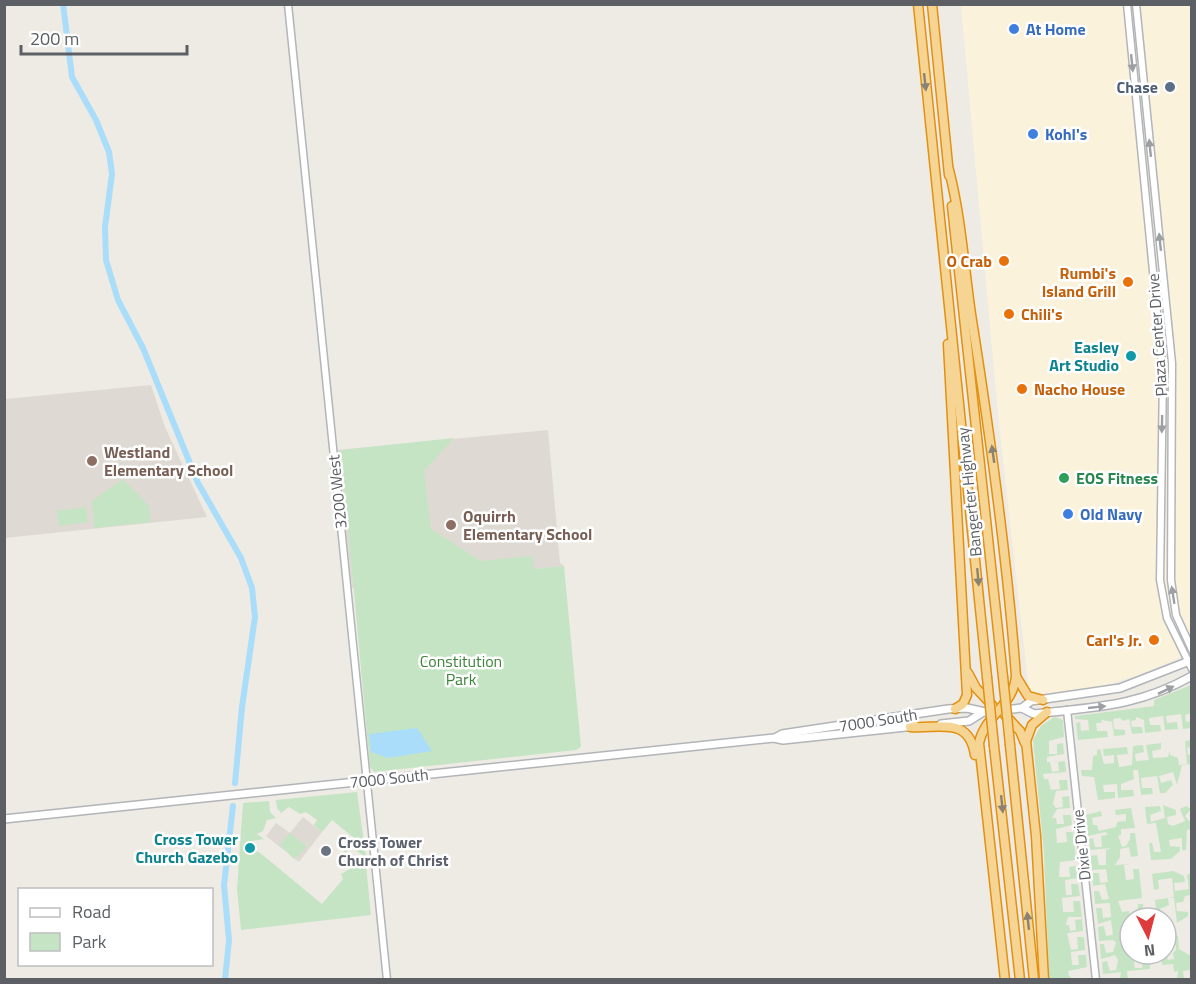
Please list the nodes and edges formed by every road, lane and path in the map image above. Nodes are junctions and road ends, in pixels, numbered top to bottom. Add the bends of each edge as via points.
1 (288, 4) edge
2 (918, 4) edge
3 (932, 4) edge
4 (1127, 4) edge
5 (1136, 4) edge
6 (949, 170) junction
7 (949, 312) junction
8 (1191, 650) edge
9 (1189, 661) edge
10 (966, 664) junction
11 (1191, 669) edge
12 (1016, 672) junction
13 (1191, 676) edge
14 (1043, 700) junction
15 (1022, 708) junction
16 (955, 709) junction
17 (999, 710) junction
18 (1067, 710) junction
19 (983, 712) junction
20 (1047, 712) junction
21 (910, 727) junction
22 (774, 738) junction
23 (1027, 749) junction
24 (982, 775) junction
25 (366, 780) junction
26 (4, 819) edge
27 (387, 980) edge
28 (1005, 980) edge
29 (1020, 980) edge
30 (1034, 980) edge
31 (1044, 980) edge
32 (1096, 980) edge

1 - 25 street, 3200 West
2 -> 7 highway, Bangerter Highway
3 - 6 highway, Bangerter Highway
4 -> 9 street, Plaza Center Drive via 1163,374 1161,580 1167,618
8 -> 5 street, Plaza Center Drive via 1176,615 1170,580 1172,363
12 -> 6 highway via 995,470 960,219
30 -> 6 highway, Bangerter Highway, bridge
7 - 10 highway via 949,377
7 -> 29 highway, Bangerter Highway, bridge
9 - 11 street, Plaza Center Drive
9 - 14 main road, 7000 South via 1120,688
10 - 16 highway via 967,695
10 - 17 highway via 976,688
12 - 14 highway via 1025,693
12 - 17 highway via 1012,694
18 -> 13 main road, 7000 South via 1139,701
14 - 15 main road, 7000 South via 1031,701
15 - 17 main road, 7000 South
15 - 20 main road, 7000 South via 1034,714
16 - 19 main road, 7000 South
16 - 22 main road, 7000 South
17 - 19 main road, 7000 South
17 - 23 highway via 1020,731
17 - 24 highway via 980,738
18 - 20 main road, 7000 South
18 - 32 street, Dixie Drive
19 - 21 main road, 7000 South via 969,721
20 - 23 highway via 1030,729
21 - 22 main road, 7000 South
21 - 24 highway via 953,727 965,731 972,739
22 - 25 main road, 7000 South
23 - 31 highway
24 - 28 highway
25 - 26 main road, 7000 South
25 - 27 street, 3200 West

